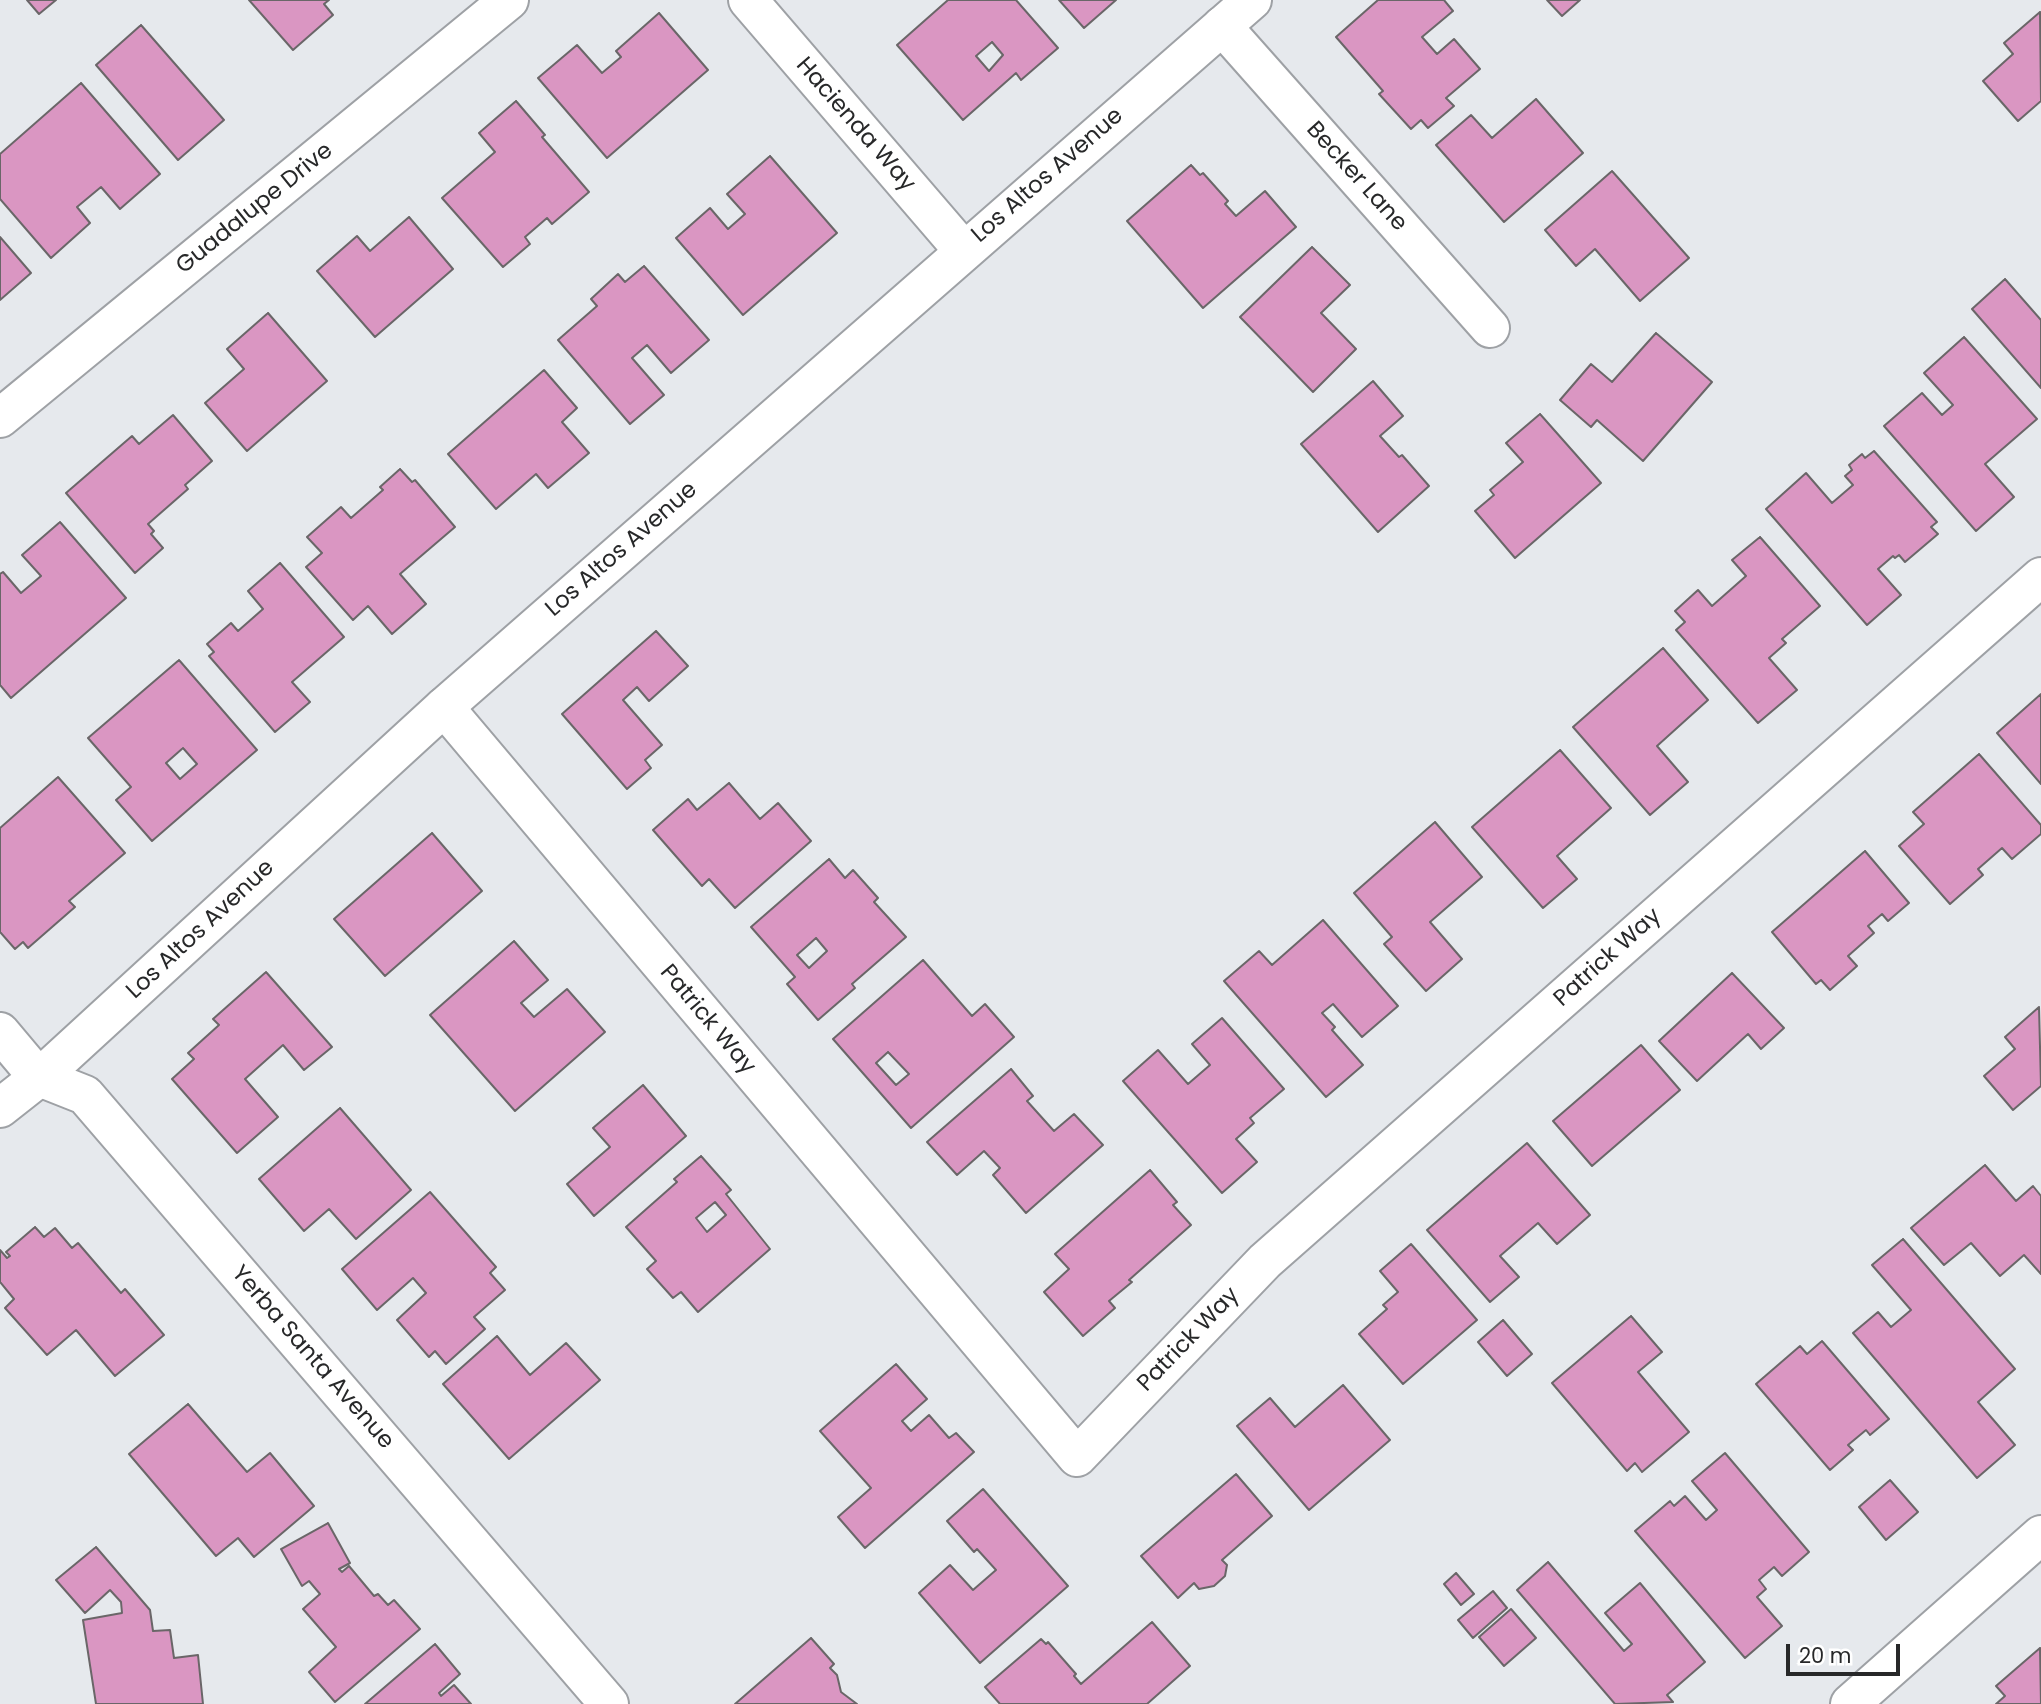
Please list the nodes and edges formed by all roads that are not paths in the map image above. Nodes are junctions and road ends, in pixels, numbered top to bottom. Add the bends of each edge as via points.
1 (509, 0) edge
2 (748, 0) edge
3 (1252, 0) edge
4 (1222, 26) junction
5 (963, 250) junction
6 (1490, 328) dead end
7 (0, 418) edge
8 (2041, 577) edge
9 (444, 707) junction
10 (0, 1032) edge
11 (37, 1076) junction
12 (0, 1108) edge
13 (2041, 1535) edge
14 (609, 1704) edge
15 (1850, 1704) edge

1 - 7 street, Guadalupe Drive
2 - 5 street, Hacienda Way
3 - 4 street, Los Altos Avenue
4 - 5 street, Los Altos Avenue
4 - 6 street, Becker Lane
5 - 9 street, Los Altos Avenue
8 - 9 street, Patrick Way via 1265,1261 1077,1457
9 - 11 street, Los Altos Avenue
10 - 11 street, Yerba Santa Avenue
11 - 12 street, Los Altos Avenue
11 - 14 street, Yerba Santa Avenue via 85,1095
13 - 15 street

